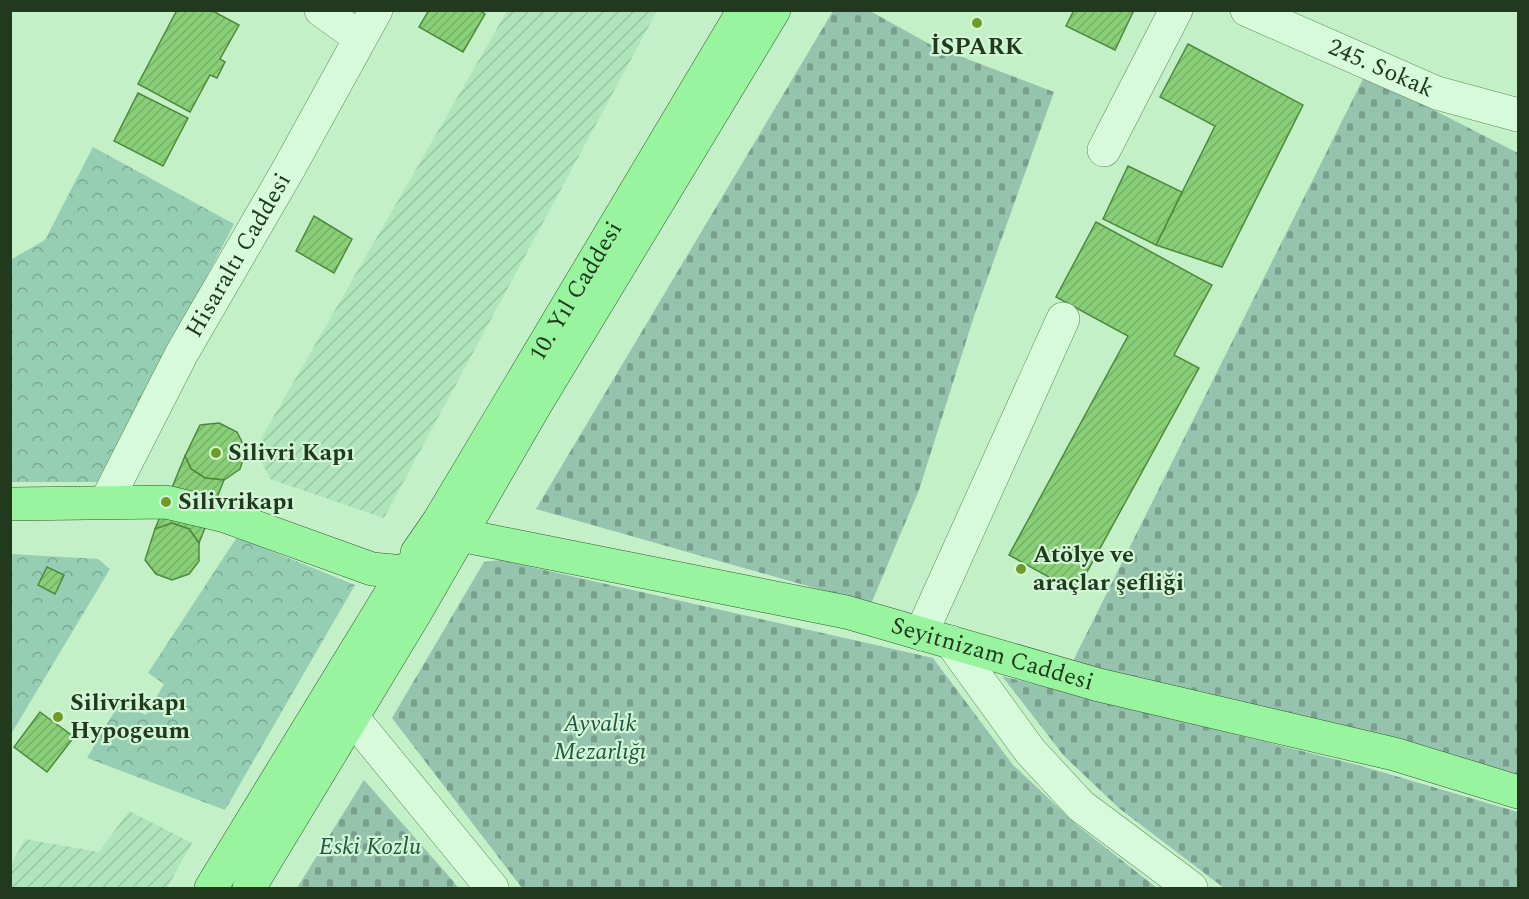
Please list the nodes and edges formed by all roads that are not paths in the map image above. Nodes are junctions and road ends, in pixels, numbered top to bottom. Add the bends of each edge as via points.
1 (321, 10) edge
2 (376, 10) edge
3 (744, 10) edge
4 (774, 10) edge
5 (1176, 10) edge
6 (1247, 10) edge
7 (360, 38) junction
8 (1518, 115) edge
9 (1104, 150) dead end
10 (1063, 319) dead end
11 (106, 502) junction
12 (10, 504) edge
13 (460, 535) junction
14 (441, 567) junction
15 (404, 572) junction
16 (936, 638) junction
17 (352, 717) junction
18 (1518, 792) edge
19 (212, 888) edge
20 (249, 888) edge
21 (492, 888) edge
22 (1191, 888) edge

1 - 7 street
2 - 7 street, Hisaraltı Caddesi
3 - 15 main road, 10. Yıl Caddesi via 439,520
4 - 13 main road, 10. Yıl Caddesi
5 - 9 street
6 - 8 street, 245. Sokak via 1437,93
7 - 11 street, Hisaraltı Caddesi via 182,353
10 - 16 street
11 - 12 main road
11 - 15 main road via 166,502 225,516 372,569
13 - 14 main road, 10. Yıl Caddesi
13 - 15 main road via 428,549
13 - 16 main road, Seyitnizam Caddesi via 846,612
14 - 15 main road
14 - 17 main road, 10. Yıl Caddesi
15 - 19 main road
16 - 18 main road, Seyitnizam Caddesi via 1099,685 1394,754
16 - 22 street via 1081,806
17 - 20 main road, 10. Yıl Caddesi
17 - 21 street

